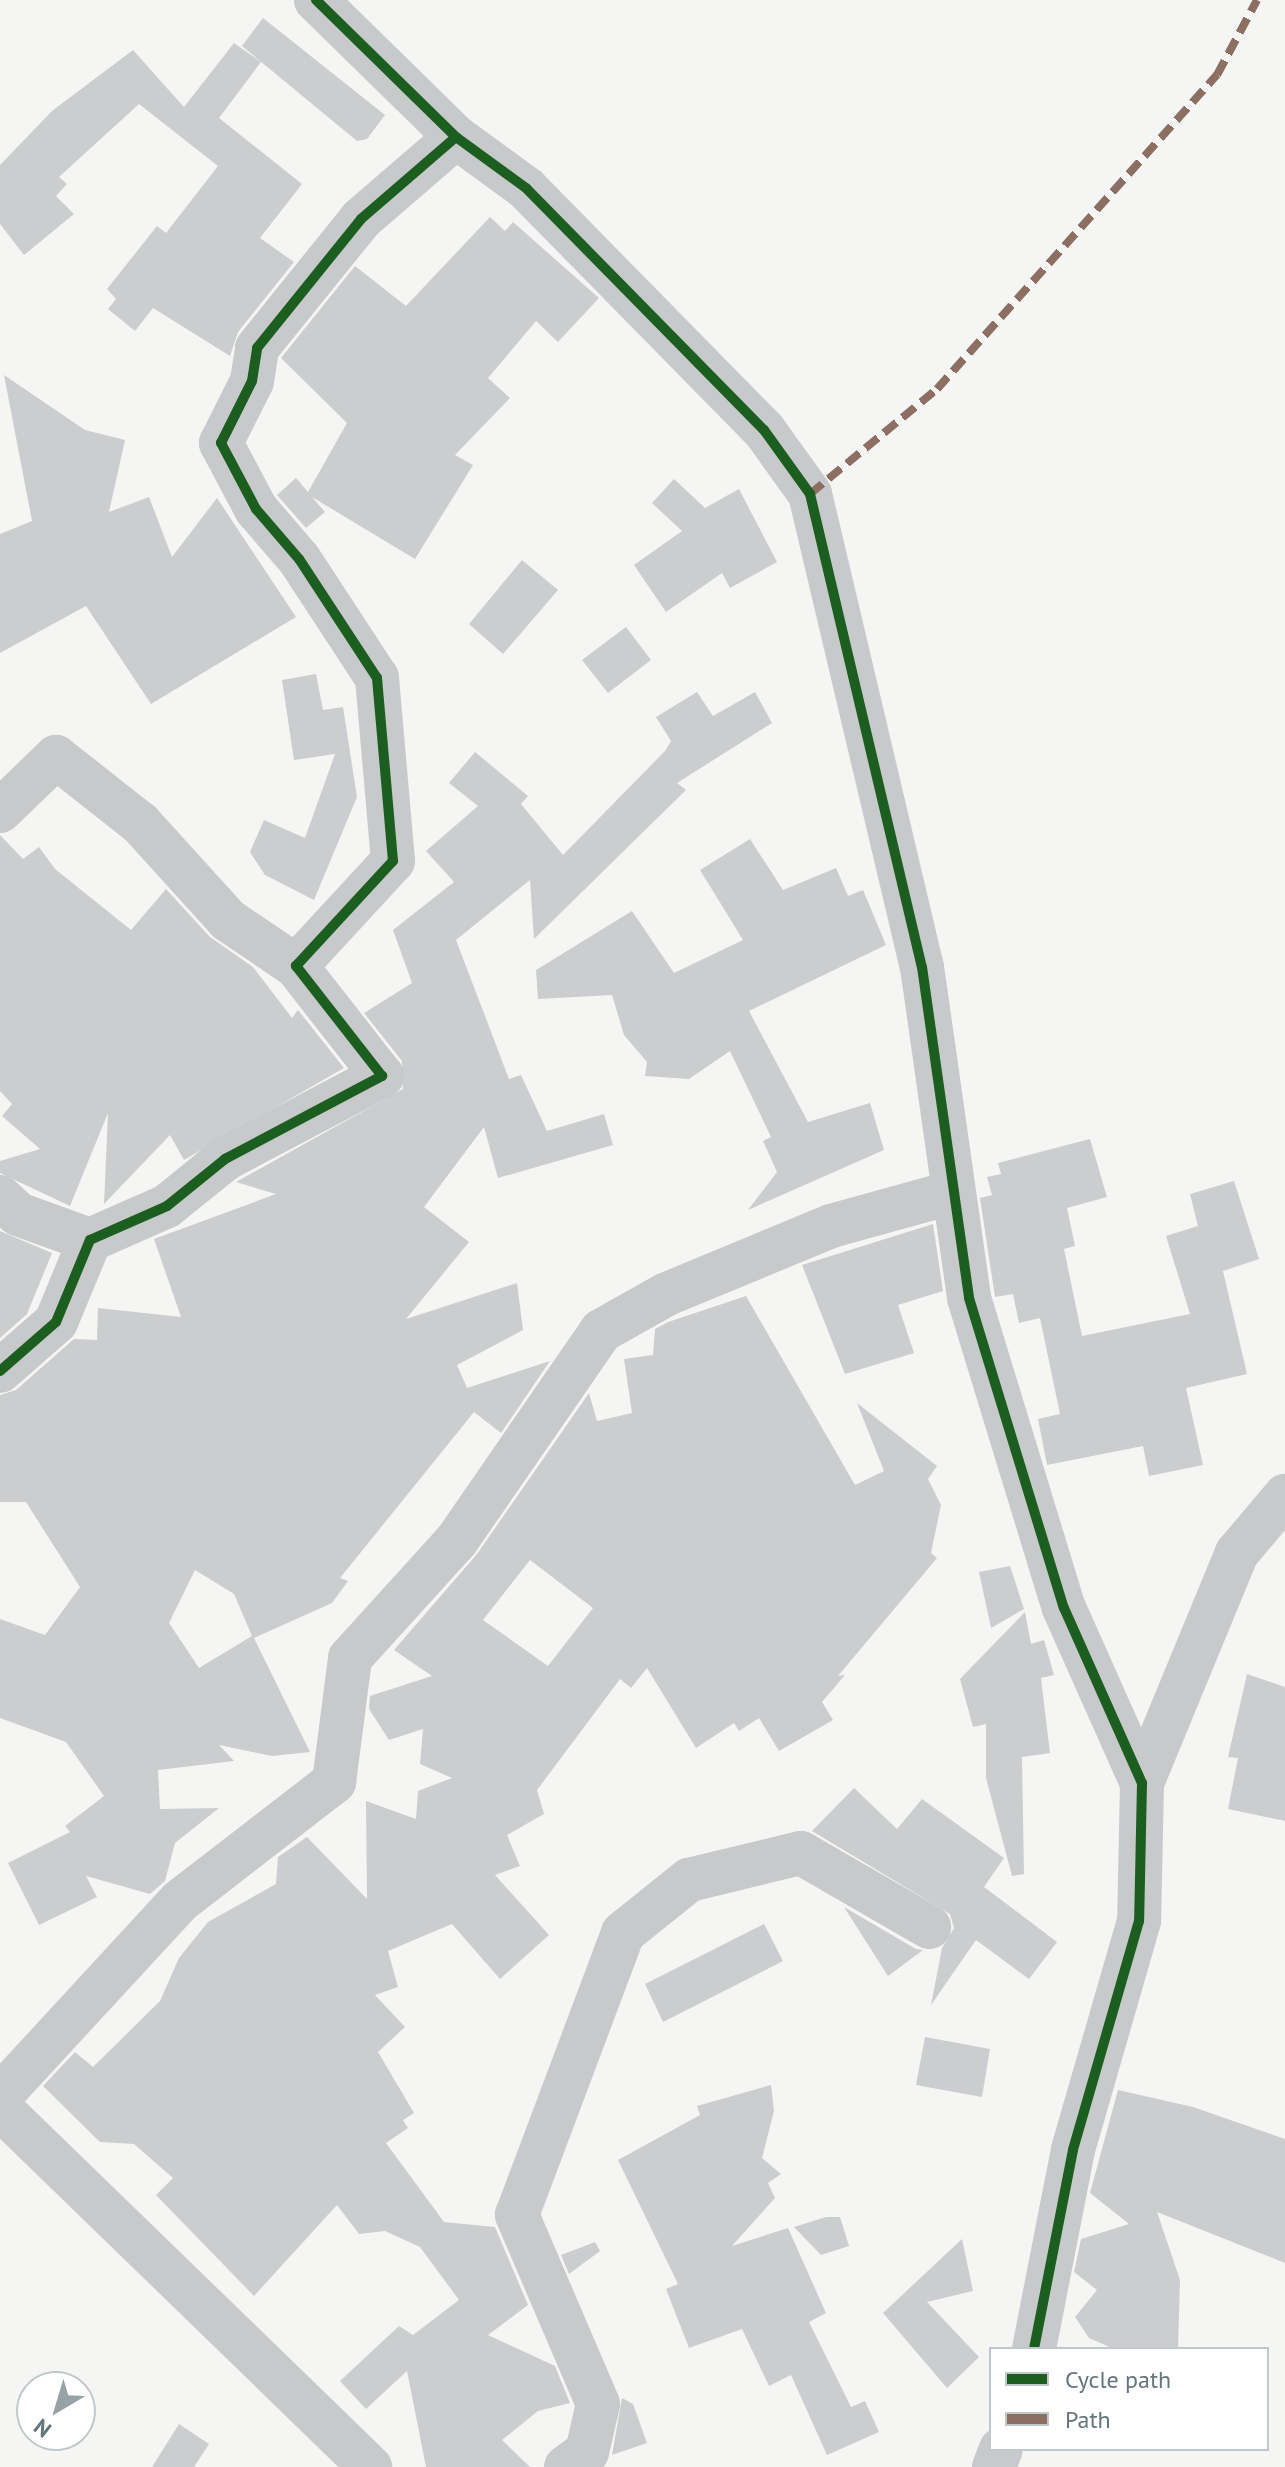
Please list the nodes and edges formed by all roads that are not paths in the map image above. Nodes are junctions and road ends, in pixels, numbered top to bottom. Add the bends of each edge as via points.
1 (316, 0) edge
2 (456, 137) junction
3 (0, 811) edge
4 (296, 966) junction
5 (951, 1193) junction
6 (0, 1197) edge
7 (90, 1240) junction
8 (0, 1371) edge
9 (1285, 1496) edge
10 (1142, 1783) junction
11 (929, 1927) dead end
12 (0, 2096) edge
13 (0, 2108) edge
14 (1034, 2347) edge
15 (370, 2467) edge
16 (566, 2467) edge

1 - 2 street
2 - 4 street via 361,219 257,348 252,381 221,443 256,509 299,559 377,678 393,861
2 - 5 street via 526,188 764,430 810,494 922,967
3 - 4 street via 56,757 140,823 228,920
4 - 7 street via 382,1076 225,1159 167,1206
5 - 10 street via 969,1298 1064,1608
5 - 12 street via 831,1226 667,1294 601,1331 457,1540 350,1658 334,1782 180,1901
6 - 7 street via 18,1214
7 - 8 street via 56,1322
9 - 10 street via 1237,1553
10 - 14 street via 1139,1921 1073,2150
11 - 16 street via 801,1853 689,1880 623,1933 517,2215 598,2404 587,2452
13 - 15 street

